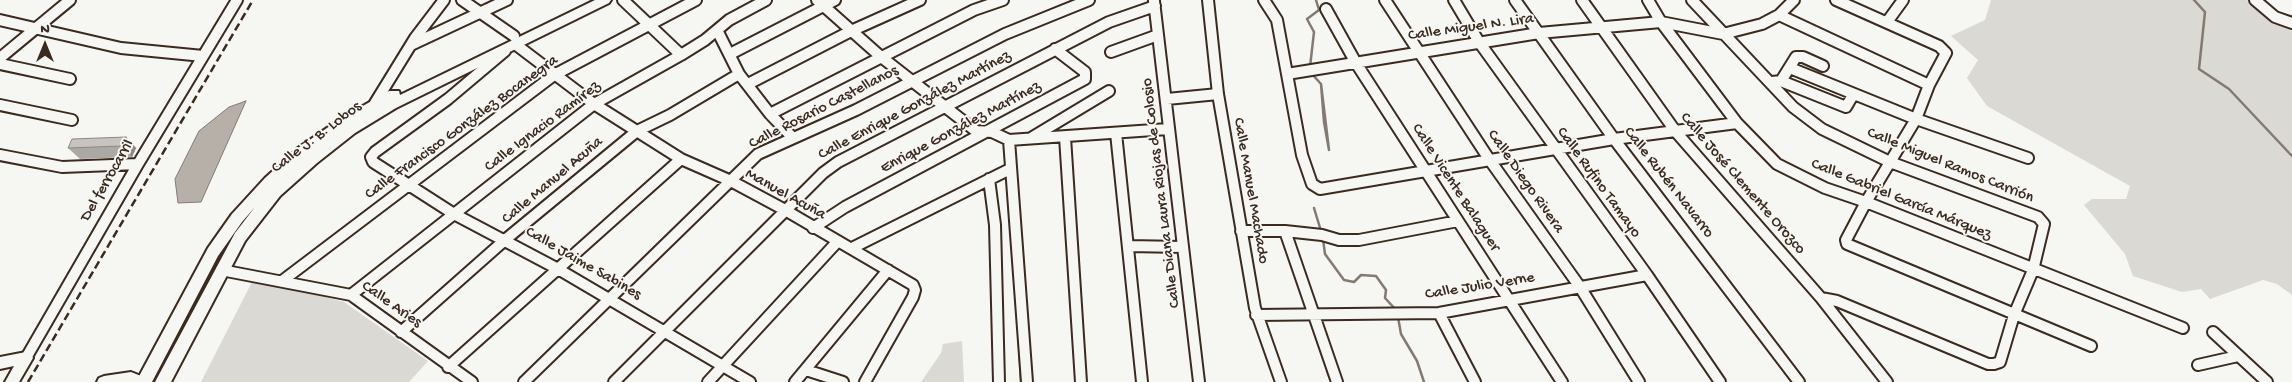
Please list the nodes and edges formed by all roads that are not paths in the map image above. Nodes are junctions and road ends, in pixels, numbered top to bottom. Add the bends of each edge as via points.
1 (70, 0) edge
2 (237, 0) edge
3 (444, 0) edge
4 (462, 0) edge
5 (507, 0) edge
6 (585, 0) edge
7 (605, 0) edge
8 (623, 0) edge
9 (696, 0) edge
10 (766, 0) edge
11 (836, 0) edge
12 (920, 0) edge
13 (1003, 0) edge
14 (1089, 0) edge
15 (1208, 0) edge
16 (1264, 0) edge
17 (1385, 0) edge
18 (1454, 0) edge
19 (1515, 0) edge
20 (1582, 0) edge
21 (1648, 0) edge
22 (1692, 0) edge
23 (1794, 0) edge
24 (1836, 0) edge
25 (1903, 0) edge
26 (2255, 0) edge
27 (820, 3) edge
28 (1154, 3) edge
29 (1326, 9) dead end
30 (480, 14) junction
31 (1779, 15) junction
32 (0, 20) edge
33 (1661, 22) junction
34 (1887, 22) junction
35 (2289, 23) edge
36 (649, 24) junction
37 (1600, 28) junction
38 (35, 29) junction
39 (717, 30) junction
40 (851, 32) junction
41 (1539, 33) junction
42 (1723, 34) junction
43 (1158, 35) junction
44 (513, 42) junction
45 (1480, 42) junction
46 (410, 46) junction
47 (1055, 49) junction
48 (1418, 51) junction
49 (1111, 52) dead end
50 (730, 54) junction
51 (682, 55) junction
52 (203, 56) junction
53 (880, 56) junction
54 (0, 58) edge
55 (1356, 62) junction
56 (0, 64) edge
57 (1823, 66) dead end
58 (1790, 68) junction
59 (739, 74) junction
60 (1287, 74) junction
61 (554, 75) junction
62 (70, 79) dead end
63 (911, 81) junction
64 (1777, 82) junction
65 (748, 84) junction
66 (1929, 85) junction
67 (1110, 91) dead end
68 (1218, 94) junction
69 (1853, 95) junction
70 (1167, 99) junction
71 (375, 103) junction
72 (594, 104) junction
73 (0, 105) edge
74 (946, 107) junction
75 (770, 114) junction
76 (1916, 119) junction
77 (72, 120) dead end
78 (1737, 123) junction
79 (1168, 129) junction
80 (637, 131) junction
81 (984, 132) junction
82 (1676, 132) junction
83 (1116, 134) junction
84 (1065, 137) junction
85 (793, 138) junction
86 (1614, 139) junction
87 (1009, 140) junction
88 (1028, 140) junction
89 (1555, 150) junction
90 (0, 155) edge
91 (2028, 158) dead end
92 (681, 159) junction
93 (1489, 159) junction
94 (1890, 162) junction
95 (138, 164) junction
96 (1010, 169) junction
97 (1425, 170) junction
98 (990, 179) junction
99 (731, 181) junction
100 (409, 185) junction
101 (1866, 202) junction
102 (785, 210) junction
103 (454, 214) junction
104 (1458, 220) junction
105 (813, 228) junction
106 (1241, 231) junction
107 (1285, 231) junction
108 (506, 239) junction
109 (838, 241) junction
110 (1128, 246) junction
111 (852, 248) junction
112 (1183, 248) junction
113 (558, 269) junction
114 (221, 270) junction
115 (888, 270) junction
116 (2033, 270) junction
117 (1647, 275) junction
118 (282, 281) junction
119 (1580, 286) junction
120 (350, 295) junction
121 (1821, 298) junction
122 (610, 299) junction
123 (1508, 300) junction
124 (1314, 313) junction
125 (1439, 313) junction
126 (1256, 315) junction
127 (2014, 316) junction
128 (2183, 328) dead end
129 (666, 331) junction
130 (401, 332) junction
131 (2213, 332) dead end
132 (2091, 346) dead end
133 (2238, 356) junction
134 (26, 358) junction
135 (0, 363) edge
136 (2198, 365) dead end
137 (448, 367) junction
138 (723, 367) junction
139 (806, 370) junction
140 (0, 377) edge
141 (14, 378) edge
142 (104, 382) edge
143 (142, 382) edge
144 (163, 382) edge
145 (472, 382) edge
146 (524, 382) edge
147 (614, 382) edge
148 (708, 382) edge
149 (750, 382) edge
150 (795, 382) edge
151 (843, 382) edge
152 (865, 382) edge
153 (999, 382) edge
154 (1027, 382) edge
155 (1081, 382) edge
156 (1142, 382) edge
157 (1199, 382) edge
158 (1281, 382) edge
159 (1337, 382) edge
160 (1475, 382) edge
161 (1562, 382) edge
162 (1640, 382) edge
163 (1720, 382) edge
164 (1800, 382) edge
165 (1887, 382) edge
166 (2267, 382) edge

1 - 38 street
2 - 52 street, Del ferrocarril
3 - 46 street
4 - 30 street, Manuel Acuña
5 - 30 street
6 - 44 main road, Calle J. B. Lobos
7 - 44 main road, Calle J. B. Lobos
8 - 36 street
9 - 36 street, Calle Francisco González Bocanegra
10 - 39 street, Calle Ignacio Ramírez
11 - 27 street
12 - 40 street
13 - 53 street via 974,10
14 - 63 street, Calle Rosario Castellanos via 1005,34
15 - 68 street, Calle Manuel Machado
16 - 60 street via 1277,20
17 - 48 street, Calle Diego Rivera
18 - 45 street, Calle Rufino Tamayo
19 - 41 street, Calle Rubén Navarro
20 - 37 street, Calle José Clemente Orozco
21 - 33 street, Calle Gabriel García Márquez
22 - 42 street, Calle Miguel Ramos Carrión
23 - 31 street
24 - 34 street
25 - 34 street
26 - 35 street via 2275,17
27 - 40 street
27 - 50 street
28 - 43 street, Calle Diana Laura Riojas de Colosio
28 - 47 street, Calle Enrique González Martínez
29 - 55 street, Calle Vicente Balaguer
30 - 44 street, Manuel Acuña
30 - 46 street
31 - 42 street via 1762,24
31 - 66 street
32 - 38 street
33 - 37 street, Calle Miguel N. Lira
33 - 42 street, Calle Miguel N. Lira
33 - 78 street, Calle Gabriel García Márquez
34 - 66 street via 1944,50 1946,53
36 - 51 street
36 - 61 street, Calle Francisco González Bocanegra
37 - 41 street, Calle Miguel N. Lira
37 - 82 street, Calle José Clemente Orozco
38 - 52 street via 121,48
38 - 54 street
39 - 50 street
39 - 51 street, Calle Ignacio Ramírez
40 - 53 street
40 - 65 street
41 - 45 street, Calle Miguel N. Lira
41 - 86 street, Calle Rubén Navarro
42 - 64 street, Calle Miguel Ramos Carrión
43 - 49 street
43 - 70 street, Calle Diana Laura Riojas de Colosio
44 - 61 street, Manuel Acuña
44 - 71 main road, Calle J. B. Lobos
44 - 100 street, Calle Jaime Sabines via 448,99 374,152 373,162
44 - 114 main road, Calle J. B. Lobos via 391,105 350,130 275,192 240,237
45 - 48 street, Calle Miguel N. Lira
45 - 89 street, Calle Rufino Tamayo
46 - 71 street
47 - 74 street, Calle Enrique González Martínez
47 - 81 street, Enrique González Martínez via 1085,72 1084,79
48 - 55 street, Calle Miguel N. Lira
48 - 93 street, Calle Diego Rivera
50 - 59 street
51 - 72 street, Calle Ignacio Ramírez
52 - 95 street, Del ferrocarril
53 - 63 street
53 - 75 street
55 - 60 street, Calle Miguel N. Lira
55 - 97 street, Calle Vicente Balaguer
56 - 62 street
57 - 58 street via 1796,56
58 - 64 street
58 - 69 street
59 - 65 street
59 - 80 street, Calle Manuel Acuña
60 - 97 street via 1302,155 1312,184 1320,190
61 - 72 street, Manuel Acuña
61 - 100 street, Calle Francisco González Bocanegra
63 - 74 street
63 - 85 street, Calle Rosario Castellanos
64 - 69 street via 1846,107
64 - 94 street, Calle Miguel Ramos Carrión via 1806,119
65 - 75 street
66 - 76 street
67 - 88 street
68 - 70 street
68 - 106 street, Calle Manuel Machado
69 - 76 street
70 - 79 street, Calle Diana Laura Riojas de Colosio
71 - 143 main road, Calle J. B. Lobos via 304,152 237,218 213,252
72 - 80 street, Manuel Acuña
72 - 103 street, Calle Ignacio Ramírez
73 - 77 street
74 - 81 street via 976,131
74 - 102 street, Calle Enrique González Martínez via 838,162
75 - 85 street
76 - 91 street
76 - 94 street
78 - 82 street
78 - 101 street, Calle Gabriel García Márquez via 1777,164 1825,188
79 - 83 street
79 - 112 street, Calle Diana Laura Riojas de Colosio
80 - 92 street, Manuel Acuña
80 - 108 street, Calle Manuel Acuña
81 - 87 street
81 - 105 street, Enrique González Martínez via 845,207
82 - 86 street
82 - 121 street, Calle José Clemente Orozco
83 - 84 street
83 - 110 street
84 - 88 street
84 - 155 street
85 - 99 street, Calle Rosario Castellanos via 758,154
86 - 89 street
86 - 164 street, Calle Rubén Navarro
87 - 88 street
87 - 96 street
89 - 93 street
89 - 117 street, Calle Rufino Tamayo
90 - 95 street via 62,167
92 - 99 street, Manuel Acuña
92 - 113 street
93 - 97 street
93 - 119 street, Calle Diego Rivera
94 - 101 street
94 - 116 street, Calle Miguel Ramos Carrión via 2042,220 2044,224
95 - 134 street, Del ferrocarril
96 - 98 street
96 - 154 street
97 - 104 street, Calle Vicente Balaguer
98 - 111 street
98 - 153 street
99 - 102 street, Manuel Acuña
99 - 122 street, Calle Rosario Castellanos
100 - 103 street, Calle Jaime Sabines
100 - 118 street, Calle Francisco González Bocanegra
101 - 116 street, Calle Gabriel García Márquez
101 - 127 street via 1846,240 1849,247
102 - 105 street, Manuel Acuña
102 - 129 street, Calle Enrique González Martínez
103 - 108 street, Calle Jaime Sabines
103 - 120 street, Calle Ignacio Ramírez
104 - 107 street via 1359,240
104 - 123 street, Calle Vicente Balaguer
105 - 109 street, Manuel Acuña
106 - 107 street
106 - 126 street, Calle Manuel Machado
107 - 124 street
108 - 113 street, Calle Jaime Sabines
108 - 130 street, Calle Manuel Acuña
109 - 111 street, Manuel Acuña
109 - 138 street
110 - 112 street
110 - 156 street
111 - 115 street, Manuel Acuña
112 - 157 street, Calle Diana Laura Riojas de Colosio
113 - 122 street, Calle Jaime Sabines
113 - 137 street
114 - 118 street, Calle Aries
114 - 144 main road, Calle J. B. Lobos
115 - 139 street
115 - 152 street, Manuel Acuña via 916,290
116 - 127 street
116 - 128 street, Calle Gabriel García Márquez
117 - 119 street, Calle Julio Verne
117 - 163 street, Calle Rufino Tamayo
118 - 120 street, Calle Aries
119 - 123 street, Calle Julio Verne
119 - 162 street, Calle Diego Rivera
120 - 130 street, Calle Aries
121 - 127 street via 1837,301 1988,364 2000,362
121 - 165 street, Calle José Clemente Orozco
122 - 129 street, Calle Jaime Sabines
122 - 146 street, Calle Rosario Castellanos
123 - 125 street, Calle Julio Verne
123 - 161 street, Calle Vicente Balaguer
124 - 125 street, Calle Julio Verne
124 - 126 street, Calle Julio Verne
124 - 159 street
125 - 160 street
126 - 158 street, Calle Manuel Machado
127 - 132 street
129 - 138 street, Calle Jaime Sabines
129 - 147 street, Calle Enrique González Martínez
130 - 137 street, Calle Aries
131 - 133 street
133 - 136 street
133 - 166 street
134 - 135 street
134 - 141 street, Del ferrocarril
137 - 145 street, Calle Aries
138 - 148 street
138 - 149 street, Calle Jaime Sabines
139 - 150 street
139 - 151 street
140 - 141 street
142 - 143 street via 132,378

